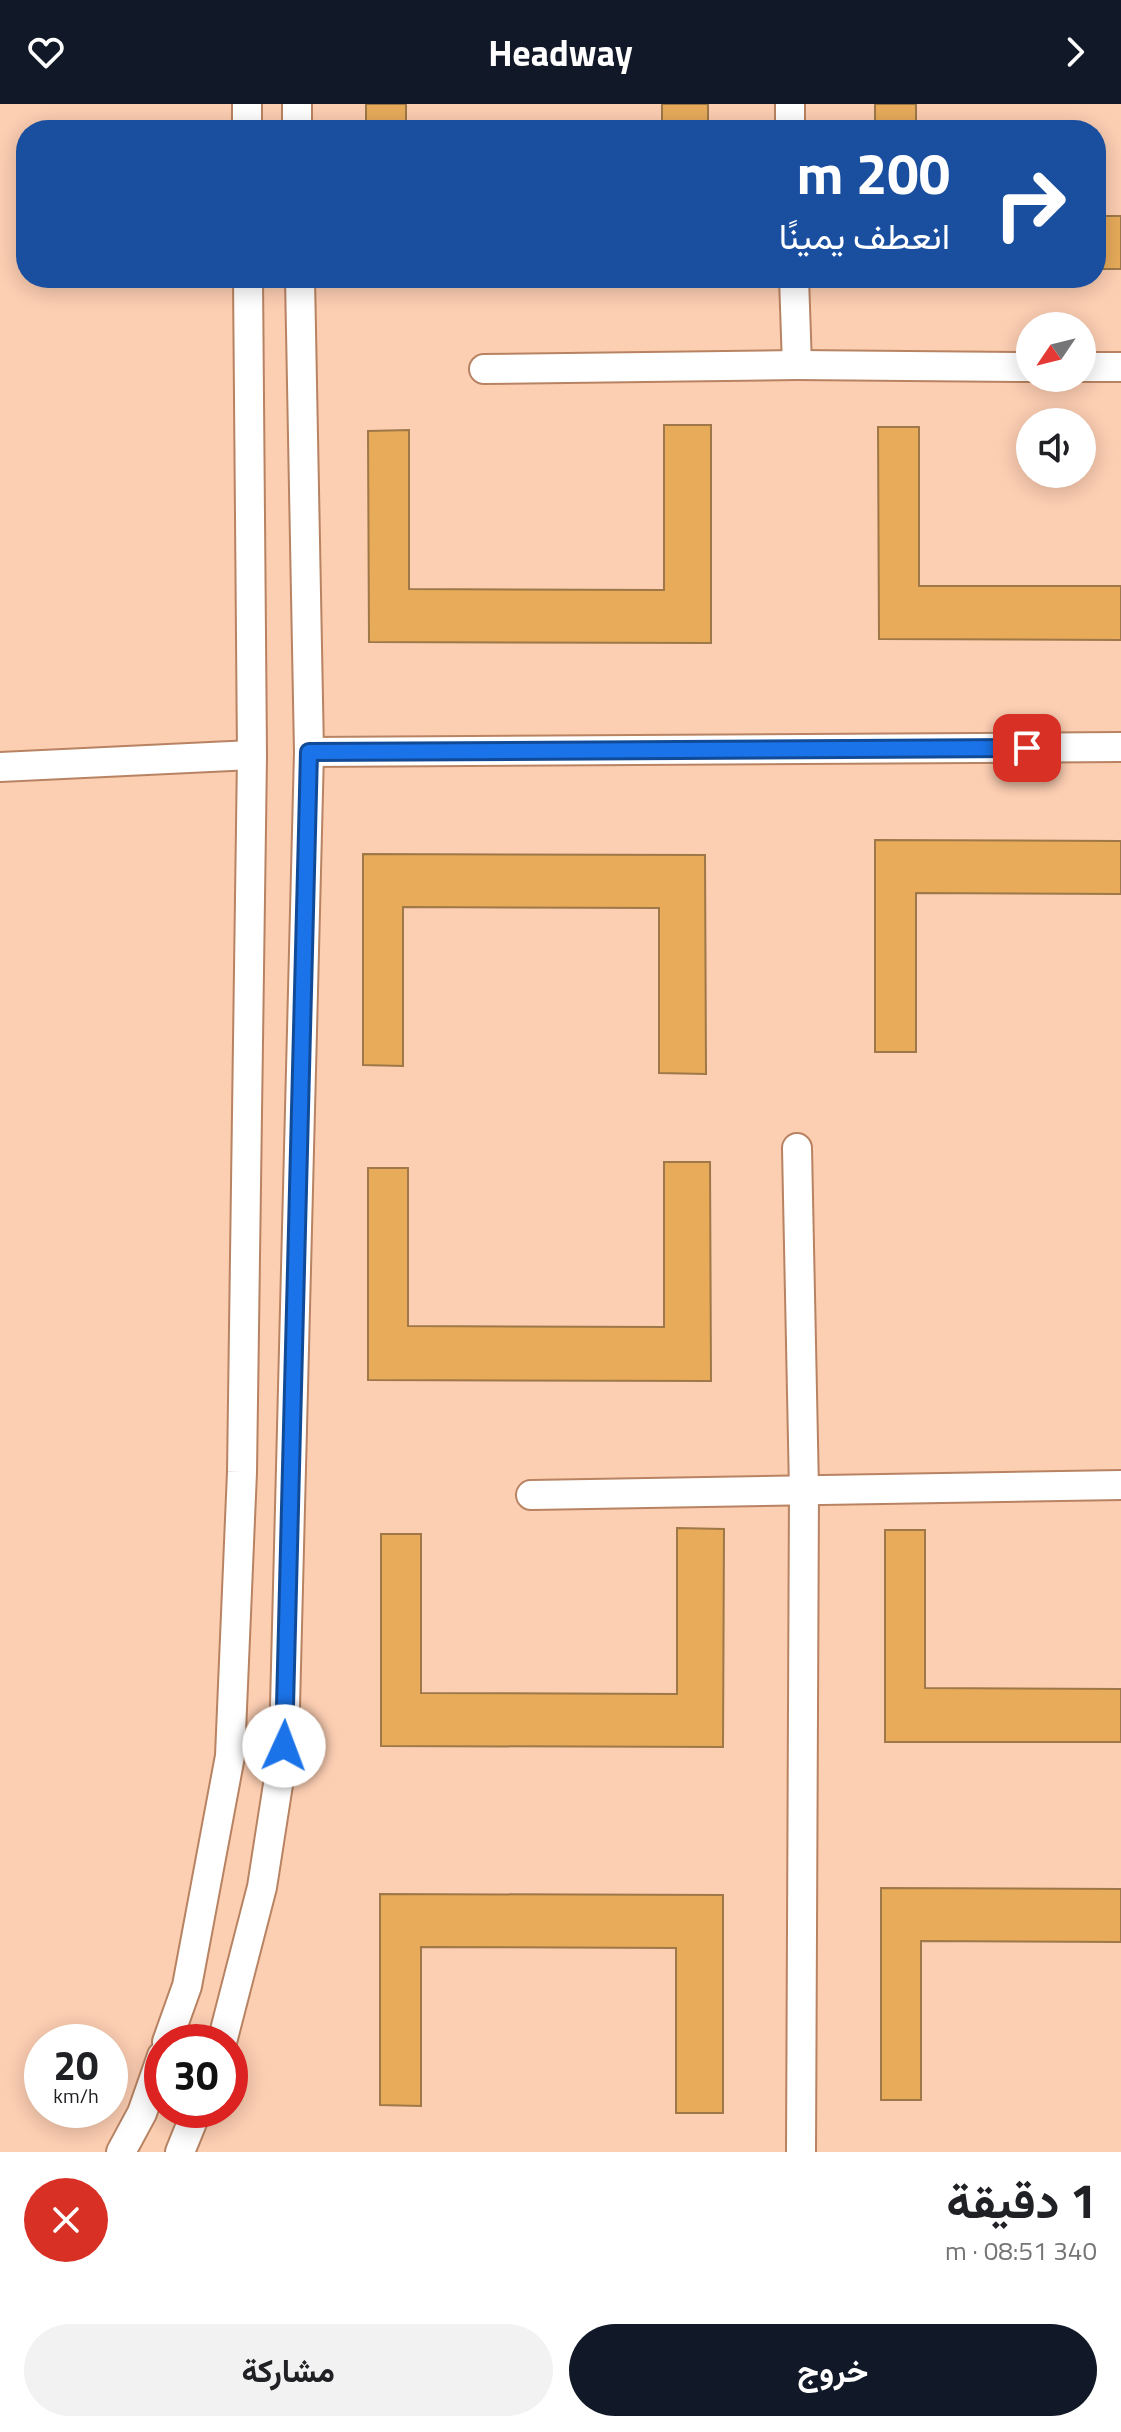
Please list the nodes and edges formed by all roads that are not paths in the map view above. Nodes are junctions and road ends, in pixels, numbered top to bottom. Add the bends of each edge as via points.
1 (248, 288) edge
2 (300, 288) edge
3 (794, 288) edge
4 (797, 365) junction
5 (1016, 367) edge
6 (1096, 367) edge
7 (1121, 367) edge
8 (484, 369) dead end
9 (1121, 747) edge
10 (309, 752) junction
11 (252, 755) junction
12 (0, 767) edge
13 (797, 1148) dead end
14 (1121, 1485) edge
15 (804, 1490) junction
16 (531, 1495) dead end
17 (173, 2024) edge
18 (227, 2024) edge
19 (144, 2107) edge
20 (190, 2128) edge
21 (121, 2152) edge
22 (180, 2152) edge
23 (801, 2152) edge

1 - 11 street
2 - 10 street
3 - 4 street
4 - 5 street
4 - 8 street
6 - 7 street
9 - 10 street
10 - 18 street via 284,1746 262,1887
11 - 12 street
11 - 17 street via 242,1472 230,1756 187,1986
13 - 15 street
14 - 15 street
15 - 16 street
15 - 23 street
19 - 21 street
20 - 22 street

